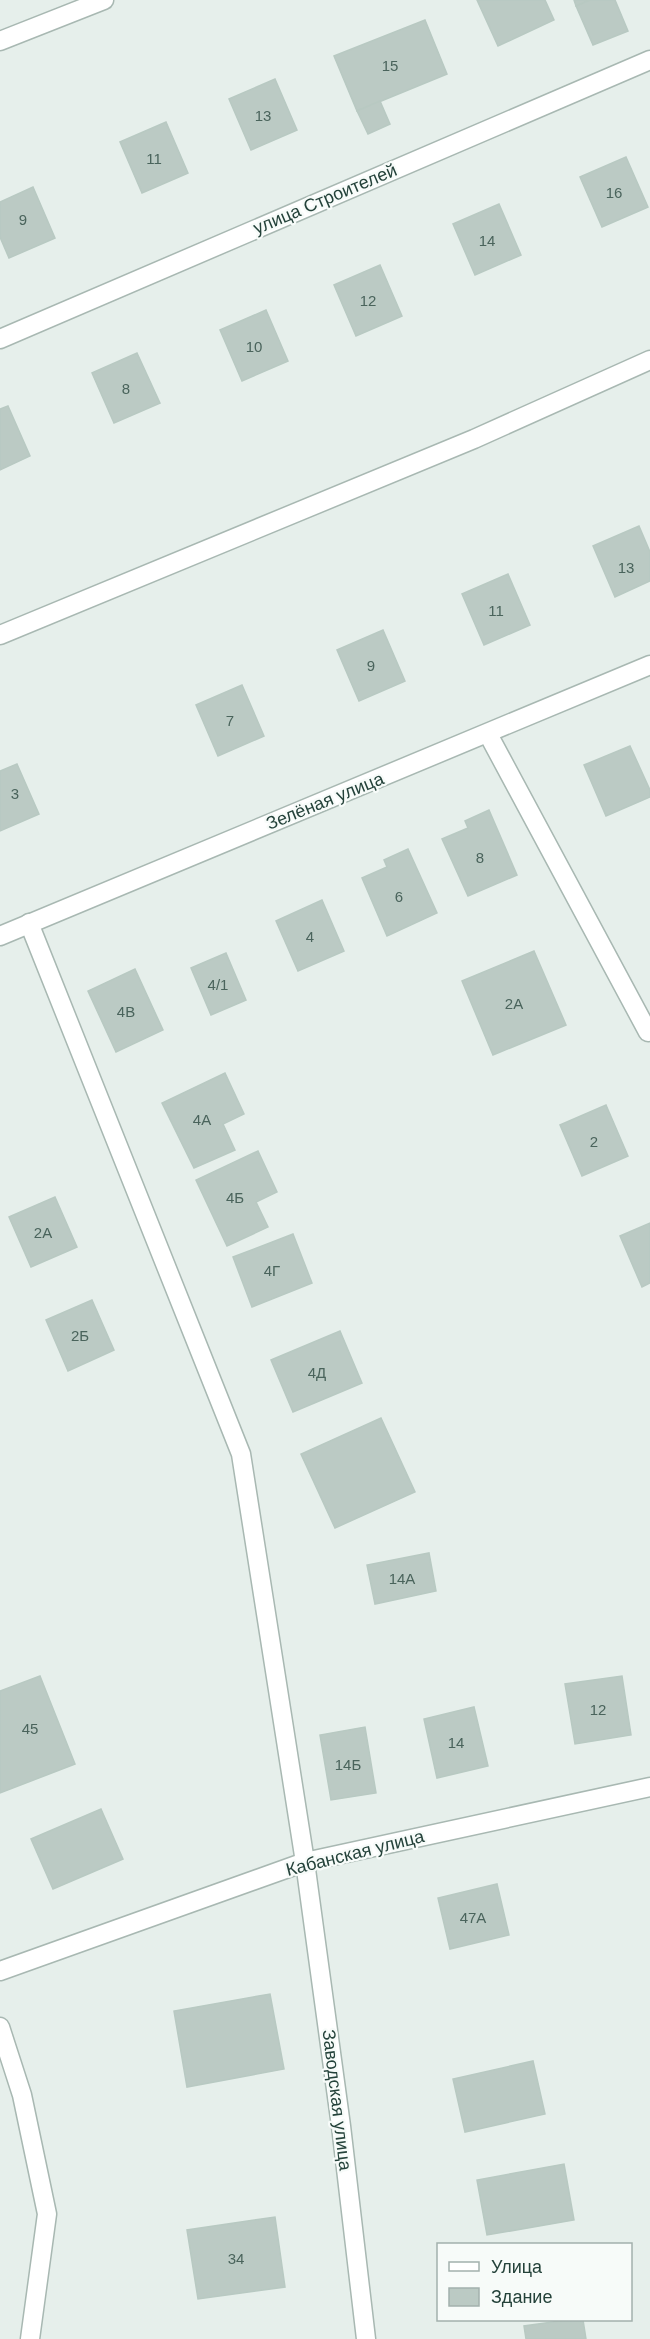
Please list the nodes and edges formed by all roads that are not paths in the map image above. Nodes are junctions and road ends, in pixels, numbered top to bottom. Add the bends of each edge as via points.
1 (104, 0) edge
2 (0, 41) edge
3 (650, 60) edge
4 (0, 339) edge
5 (650, 360) edge
6 (0, 635) edge
7 (650, 665) edge
8 (488, 734) junction
9 (29, 923) junction
10 (0, 936) edge
11 (649, 1033) edge
12 (650, 1787) edge
13 (305, 1862) junction
14 (0, 1971) edge
15 (0, 2027) edge
16 (30, 2339) edge
17 (366, 2339) edge

1 - 2 street
3 - 4 street, улица Строителей
5 - 6 street via 474,439
7 - 8 street, Зелёная улица
8 - 9 street, Зелёная улица
8 - 11 street
9 - 10 street, Зелёная улица
9 - 13 street, Заводская улица via 241,1454
12 - 13 street, Кабанская улица
13 - 14 street, Кабанская улица
13 - 17 street, Заводская улица
15 - 16 street via 22,2095 47,2214

